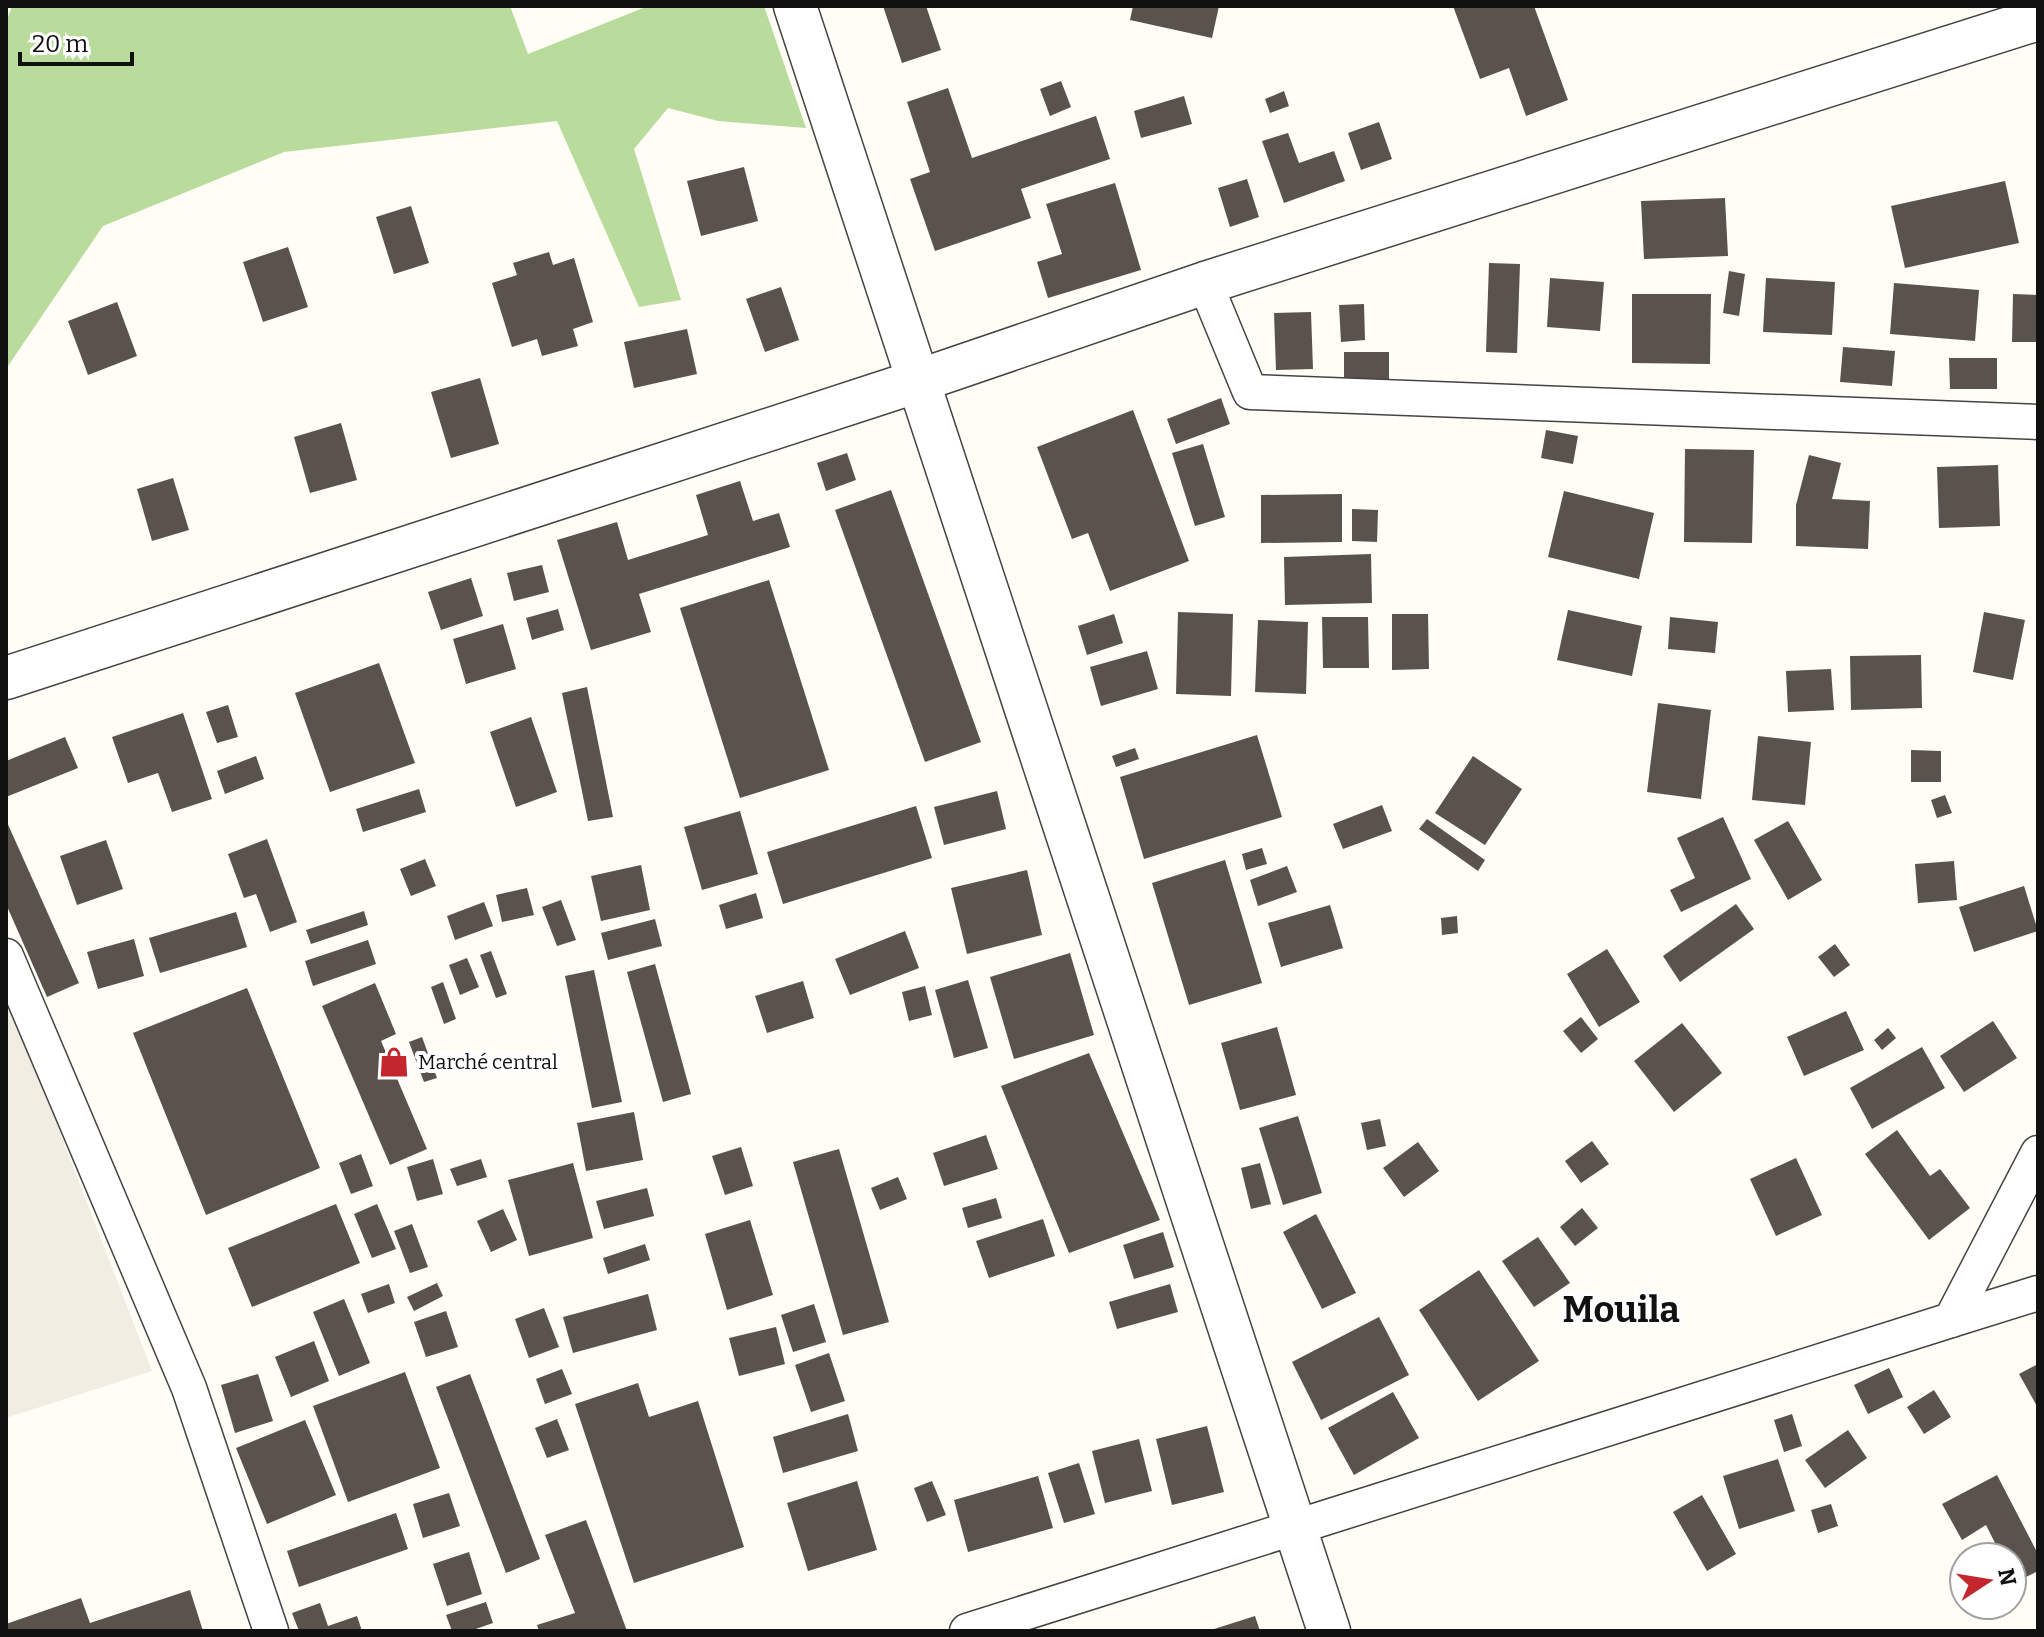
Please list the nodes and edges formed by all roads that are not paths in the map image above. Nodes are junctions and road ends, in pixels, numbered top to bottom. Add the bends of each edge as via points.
1 (795, 6) edge
2 (2038, 19) edge
3 (1205, 283) junction
4 (918, 381) junction
5 (2038, 422) edge
6 (6, 678) edge
7 (6, 956) edge
8 (2038, 1153) edge
9 (2038, 1293) edge
10 (1951, 1320) junction
11 (1295, 1526) junction
12 (271, 1631) edge
13 (967, 1631) edge
14 (1329, 1631) edge

1 - 4 street
2 - 3 street
3 - 4 street
3 - 5 street via 1250,392
4 - 6 street
4 - 11 street
7 - 12 street via 189,1388
8 - 10 street
9 - 10 street
10 - 11 street
11 - 13 street
11 - 14 street

